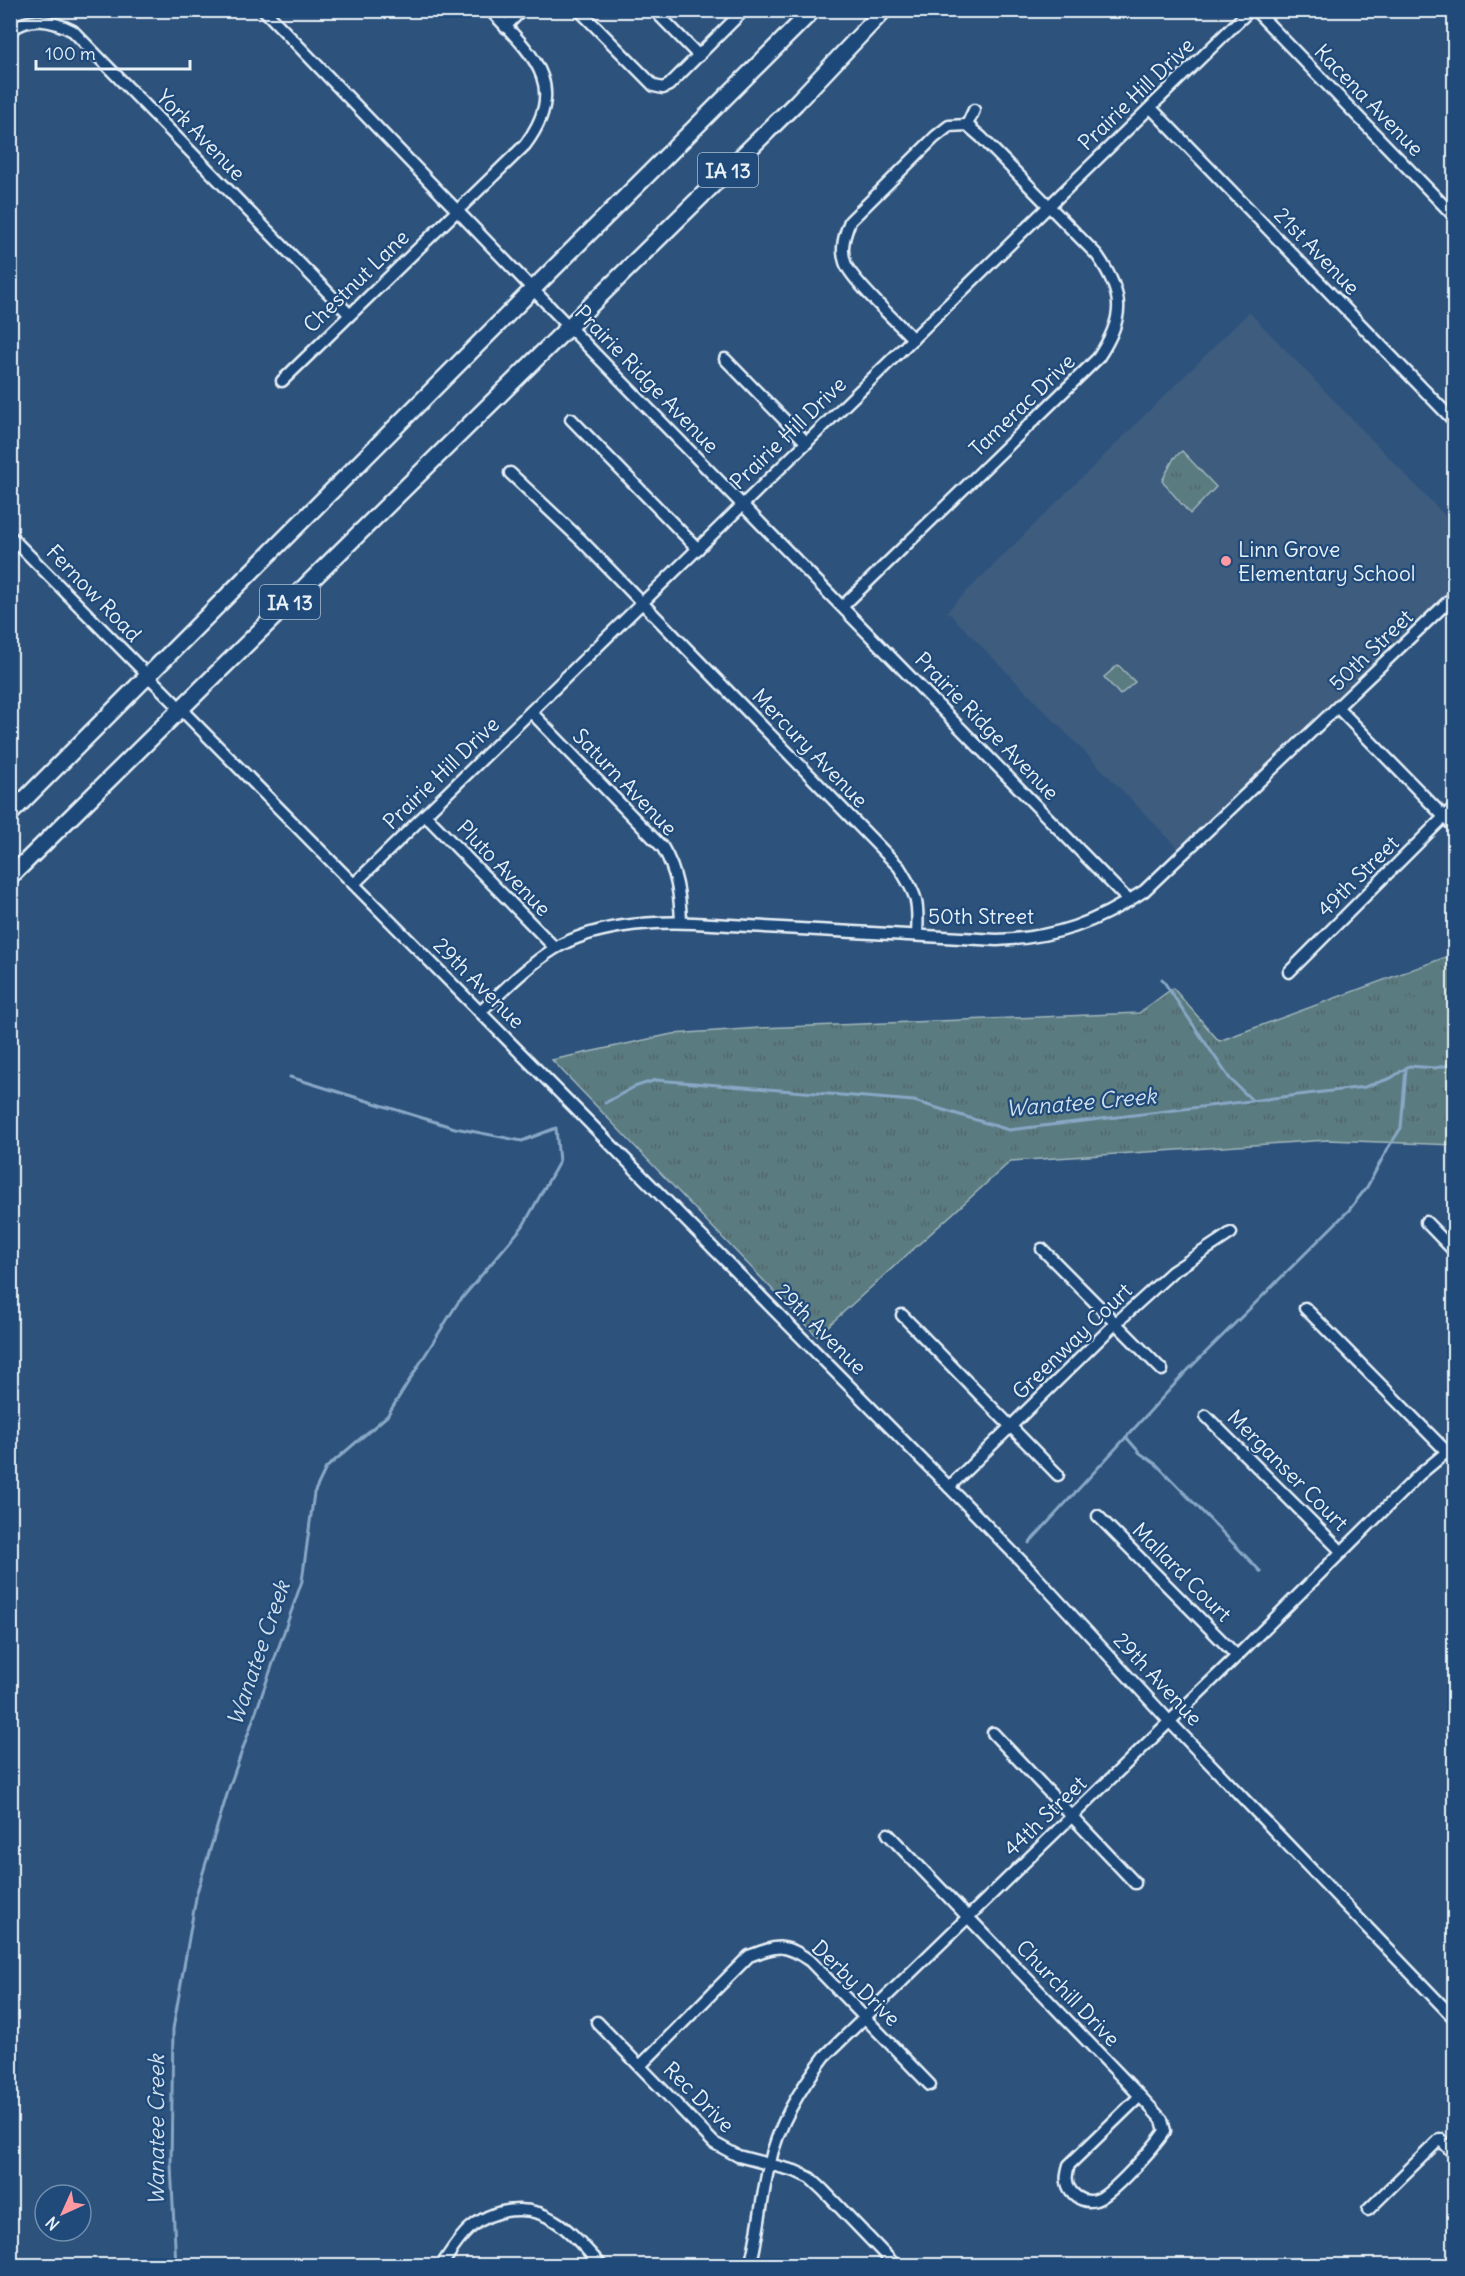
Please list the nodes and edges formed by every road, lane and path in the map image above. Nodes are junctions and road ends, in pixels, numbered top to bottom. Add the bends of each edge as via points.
1 (264, 10) edge
2 (490, 10) edge
3 (522, 10) edge
4 (579, 10) edge
5 (654, 10) edge
6 (813, 10) edge
7 (884, 10) edge
8 (1250, 10) edge
9 (1255, 10) edge
10 (736, 13) edge
11 (506, 27) junction
12 (10, 31) edge
13 (699, 56) junction
14 (1151, 108) junction
15 (974, 110) dead end
16 (967, 126) junction
17 (1049, 207) junction
18 (458, 211) junction
19 (1455, 216) edge
20 (532, 289) junction
21 (349, 314) junction
22 (569, 327) junction
23 (914, 339) junction
24 (725, 359) dead end
25 (282, 381) dead end
26 (571, 419) dead end
27 (1455, 421) edge
28 (807, 443) junction
29 (510, 474) dead end
30 (743, 505) junction
31 (10, 536) edge
32 (698, 549) junction
33 (1455, 596) edge
34 (642, 603) junction
35 (843, 606) junction
36 (149, 677) junction
37 (1338, 708) junction
38 (181, 709) junction
39 (531, 712) junction
40 (1455, 807) edge
41 (10, 814) edge
42 (425, 815) junction
43 (1444, 818) junction
44 (1455, 827) edge
45 (10, 877) edge
46 (354, 884) junction
47 (1129, 901) junction
48 (681, 922) junction
49 (917, 935) junction
50 (555, 948) junction
51 (1289, 972) dead end
52 (480, 1012) junction
53 (1426, 1222) dead end
54 (1231, 1233) dead end
55 (1042, 1249) dead end
56 (1455, 1251) edge
57 (1305, 1308) dead end
58 (902, 1315) dead end
59 (1115, 1324) junction
60 (1162, 1370) dead end
61 (1206, 1416) dead end
62 (1011, 1427) junction
63 (1452, 1452) edge
64 (1058, 1475) dead end
65 (949, 1487) junction
66 (1098, 1516) dead end
67 (1342, 1552) junction
68 (1237, 1656) junction
69 (1170, 1722) junction
70 (993, 1733) dead end
71 (1072, 1817) junction
72 (888, 1834) dead end
73 (1135, 1883) dead end
74 (969, 1917) junction
75 (864, 2017) junction
76 (1455, 2018) edge
77 (597, 2022) dead end
78 (640, 2066) junction
79 (930, 2085) dead end
80 (1140, 2096) junction
81 (1455, 2154) edge
82 (769, 2164) junction
83 (1368, 2210) dead end
84 (441, 2265) edge
85 (602, 2265) edge
86 (750, 2265) edge
87 (896, 2265) edge

1 - 18 street, Prairie Ridge Avenue
2 - 11 street, Chestnut Lane
3 - 11 street
4 - 13 street via 654,86 669,86
5 - 13 street
6 - 20 highway, IA 13
7 - 22 highway, IA 13 via 796,103
8 - 14 street, Prairie Hill Drive
9 - 19 street, Kacena Avenue
10 - 13 street
11 - 18 street, Chestnut Lane via 533,56 542,75 546,97 541,118 525,145
12 - 21 street, York Avenue via 34,20 55,22 73,31
14 - 17 street, Prairie Hill Drive
14 - 27 street, 21st Avenue
15 - 16 street
16 - 17 street, Tamerac Drive
16 - 23 street via 949,126 935,137 850,221 843,239 845,263 856,279
17 - 23 street, Prairie Hill Drive
17 - 35 street, Tamerac Drive via 1109,272 1118,295 1119,318 1110,339 1098,358
18 - 20 street, Prairie Ridge Avenue
18 - 21 street, Chestnut Lane
20 - 22 street, Prairie Ridge Avenue
20 - 36 highway, IA 13
21 - 25 street, Chestnut Lane
22 - 30 street, Prairie Ridge Avenue
22 - 38 highway, IA 13
23 - 28 street, Prairie Hill Drive
24 - 28 street
26 - 32 street
28 - 30 street, Prairie Hill Drive
29 - 34 street, Mercury Avenue
30 - 32 street, Prairie Hill Drive
30 - 35 street, Prairie Ridge Avenue
31 - 36 street, Fernow Road
32 - 34 street, Prairie Hill Drive
33 - 37 street, 50th Street
34 - 39 street, Prairie Hill Drive
34 - 49 street, Mercury Avenue via 899,867 915,892 919,912
35 - 47 street, Prairie Ridge Avenue
36 - 38 street, 29th Avenue
36 - 41 highway, IA 13
37 - 43 street
37 - 47 street, 50th Street
38 - 45 highway, IA 13
38 - 46 street, 29th Avenue
39 - 42 street, Prairie Hill Drive
39 - 48 street, Saturn Avenue via 663,848 674,867
40 - 43 street, 49th Street
42 - 46 street, Prairie Hill Drive
42 - 50 street, Pluto Avenue
43 - 44 street
43 - 51 street, 49th Street
46 - 52 street, 29th Avenue
47 - 49 street, 50th Street via 1088,922 1030,939
48 - 49 street, 50th Street
48 - 50 street, 50th Street via 647,922 615,928 581,936
50 - 52 street, 50th Street
52 - 65 street, 29th Avenue
53 - 56 street
54 - 59 street, Greenway Court via 1172,1272
55 - 59 street
57 - 63 street
58 - 62 street
59 - 60 street
59 - 62 street, Greenway Court
61 - 67 street, Merganser Court
62 - 64 street
62 - 65 street, Greenway Court
63 - 67 street, 44th Street
65 - 69 street, 29th Avenue
66 - 68 street, Mallard Court
67 - 68 street, 44th Street
68 - 69 street, 44th Street
69 - 71 street, 44th Street
69 - 76 street, 29th Avenue
70 - 71 street
71 - 73 street
71 - 74 street, 44th Street
72 - 74 street, Churchill Drive
74 - 75 street, 44th Street
74 - 80 street, Churchill Drive
75 - 78 street, Derby Drive via 810,1961 791,1949 773,1947 749,1956
75 - 79 street, Derby Drive
75 - 82 street, 44th Street via 825,2056 803,2086 786,2115
77 - 78 street, Rec Drive
78 - 82 street, Rec Drive via 714,2143 738,2156
80 - 80 street, Churchill Drive via 1070,2165 1065,2176 1075,2196 1086,2201 1098,2200 1108,2193 1165,2132 1162,2120
81 - 83 street via 1440,2139
82 - 86 street, 44th Street
82 - 87 street, Rec Drive via 810,2178
84 - 85 street via 476,2223 499,2212 519,2210 538,2212 556,2221

